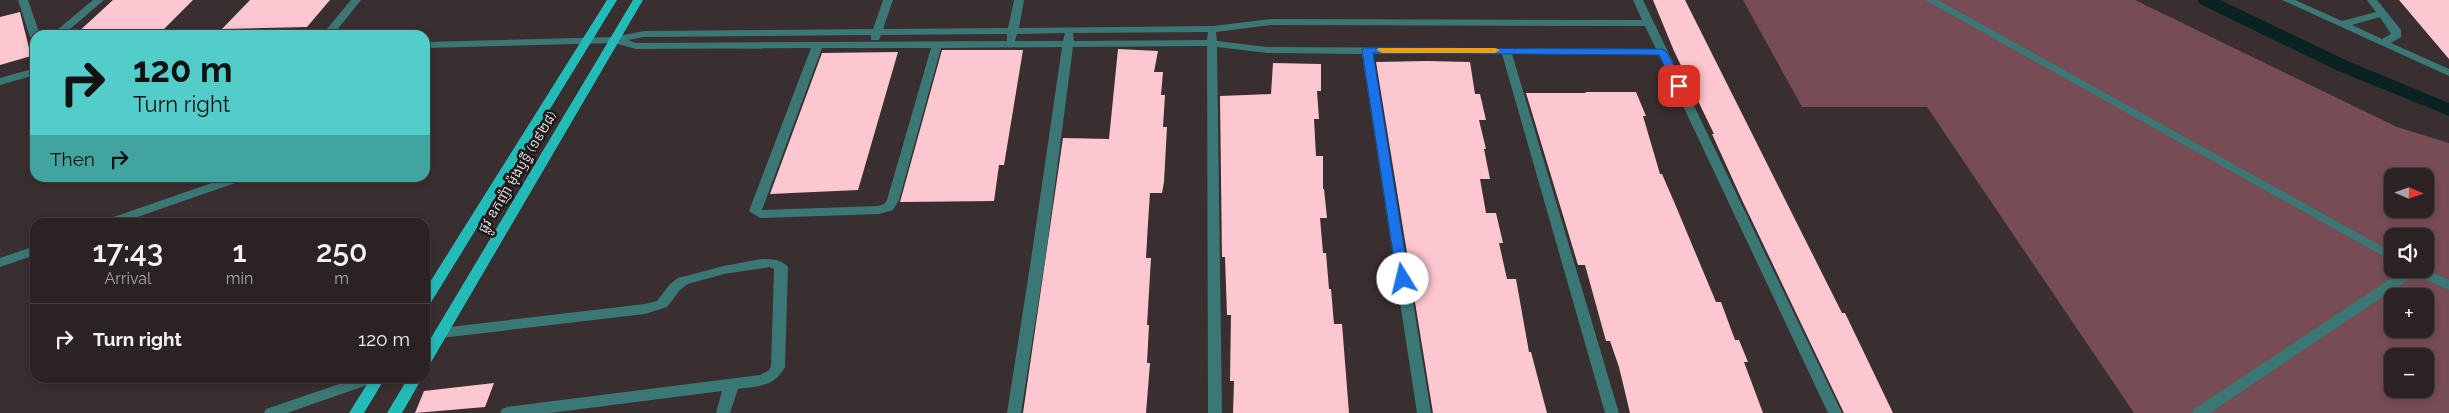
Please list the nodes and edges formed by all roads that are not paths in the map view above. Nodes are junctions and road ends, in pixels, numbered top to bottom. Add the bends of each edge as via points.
1 (24, 0) edge
2 (99, 0) edge
3 (356, 0) edge
4 (612, 0) edge
5 (638, 0) edge
6 (888, 0) edge
7 (1019, 0) edge
8 (1638, 0) edge
9 (1930, 0) edge
10 (2289, 0) edge
11 (2372, 0) edge
12 (2383, 14) junction
13 (1648, 23) junction
14 (2341, 24) junction
15 (1213, 29) junction
16 (33, 30) edge
17 (62, 30) edge
18 (331, 30) edge
19 (1013, 31) junction
20 (878, 32) junction
21 (1069, 37) junction
22 (614, 40) junction
23 (586, 41) junction
24 (1212, 43) junction
25 (2383, 43) junction
26 (937, 44) junction
27 (1009, 44) junction
28 (430, 45) edge
29 (818, 45) junction
30 (873, 45) junction
31 (1367, 50) junction
32 (1506, 50) junction
33 (1662, 52) junction
34 (30, 71) edge
35 (2449, 72) edge
36 (1, 81) edge
37 (226, 182) edge
38 (123, 218) edge
39 (30, 252) edge
40 (2384, 253) edge
41 (0, 263) edge
42 (2449, 285) edge
43 (430, 293) edge
44 (441, 332) junction
45 (430, 350) edge
46 (344, 383) edge
47 (375, 383) edge
48 (412, 383) edge
49 (732, 383) junction
50 (271, 413) edge
51 (356, 413) edge
52 (394, 413) edge
53 (507, 413) edge
54 (723, 413) edge
55 (1014, 413) edge
56 (1215, 413) edge
57 (1424, 413) edge
58 (1612, 413) edge
59 (1835, 413) edge
60 (2199, 413) edge

1 - 16 street
2 - 17 street
3 - 18 street
4 - 23 main road, ផ្លូវ ឧកញ៉ា ម៉ុងឫទ្ធី (១៩២៨)
5 - 22 main road, ផ្លូវ ឧកញ៉ា ម៉ុងឫទ្ធី (១៩២៨)
6 - 20 street
7 - 19 street
8 - 13 street
9 - 40 street
10 - 14 street
11 - 12 street
12 - 14 street
12 - 25 street via 2397,34
13 - 15 street via 1271,22
13 - 33 street
14 - 25 street
15 - 21 street
15 - 24 street
19 - 20 street
19 - 21 street
19 - 27 street
20 - 22 street via 644,34
20 - 30 street
21 - 24 street
21 - 27 street
21 - 55 street
22 - 23 street
22 - 29 street via 636,46
22 - 44 main road, ផ្លូវ ឧកញ៉ា ម៉ុងឫទ្ធី (១៩២៨)
23 - 28 street
23 - 43 main road, ផ្លូវ ឧកញ៉ា ម៉ុងឫទ្ធី (១៩២៨)
24 - 31 street via 1267,50
24 - 56 street
25 - 35 street
26 - 27 street
26 - 29 street via 889,207 760,214 755,210
26 - 30 street
29 - 30 street
31 - 32 street
31 - 57 street
32 - 33 street
32 - 58 street
33 - 59 street
34 - 36 street
37 - 38 street
39 - 41 street
42 - 60 street via 2414,269
44 - 45 main road, ផ្លូវ ឧកញ៉ា ម៉ុងឫទ្ធី (១៩២៨)
44 - 49 street via 645,309 662,304 683,281 724,270 772,263 781,268 778,368 763,380
46 - 50 street
47 - 51 main road
48 - 52 main road
49 - 53 street
49 - 54 street

